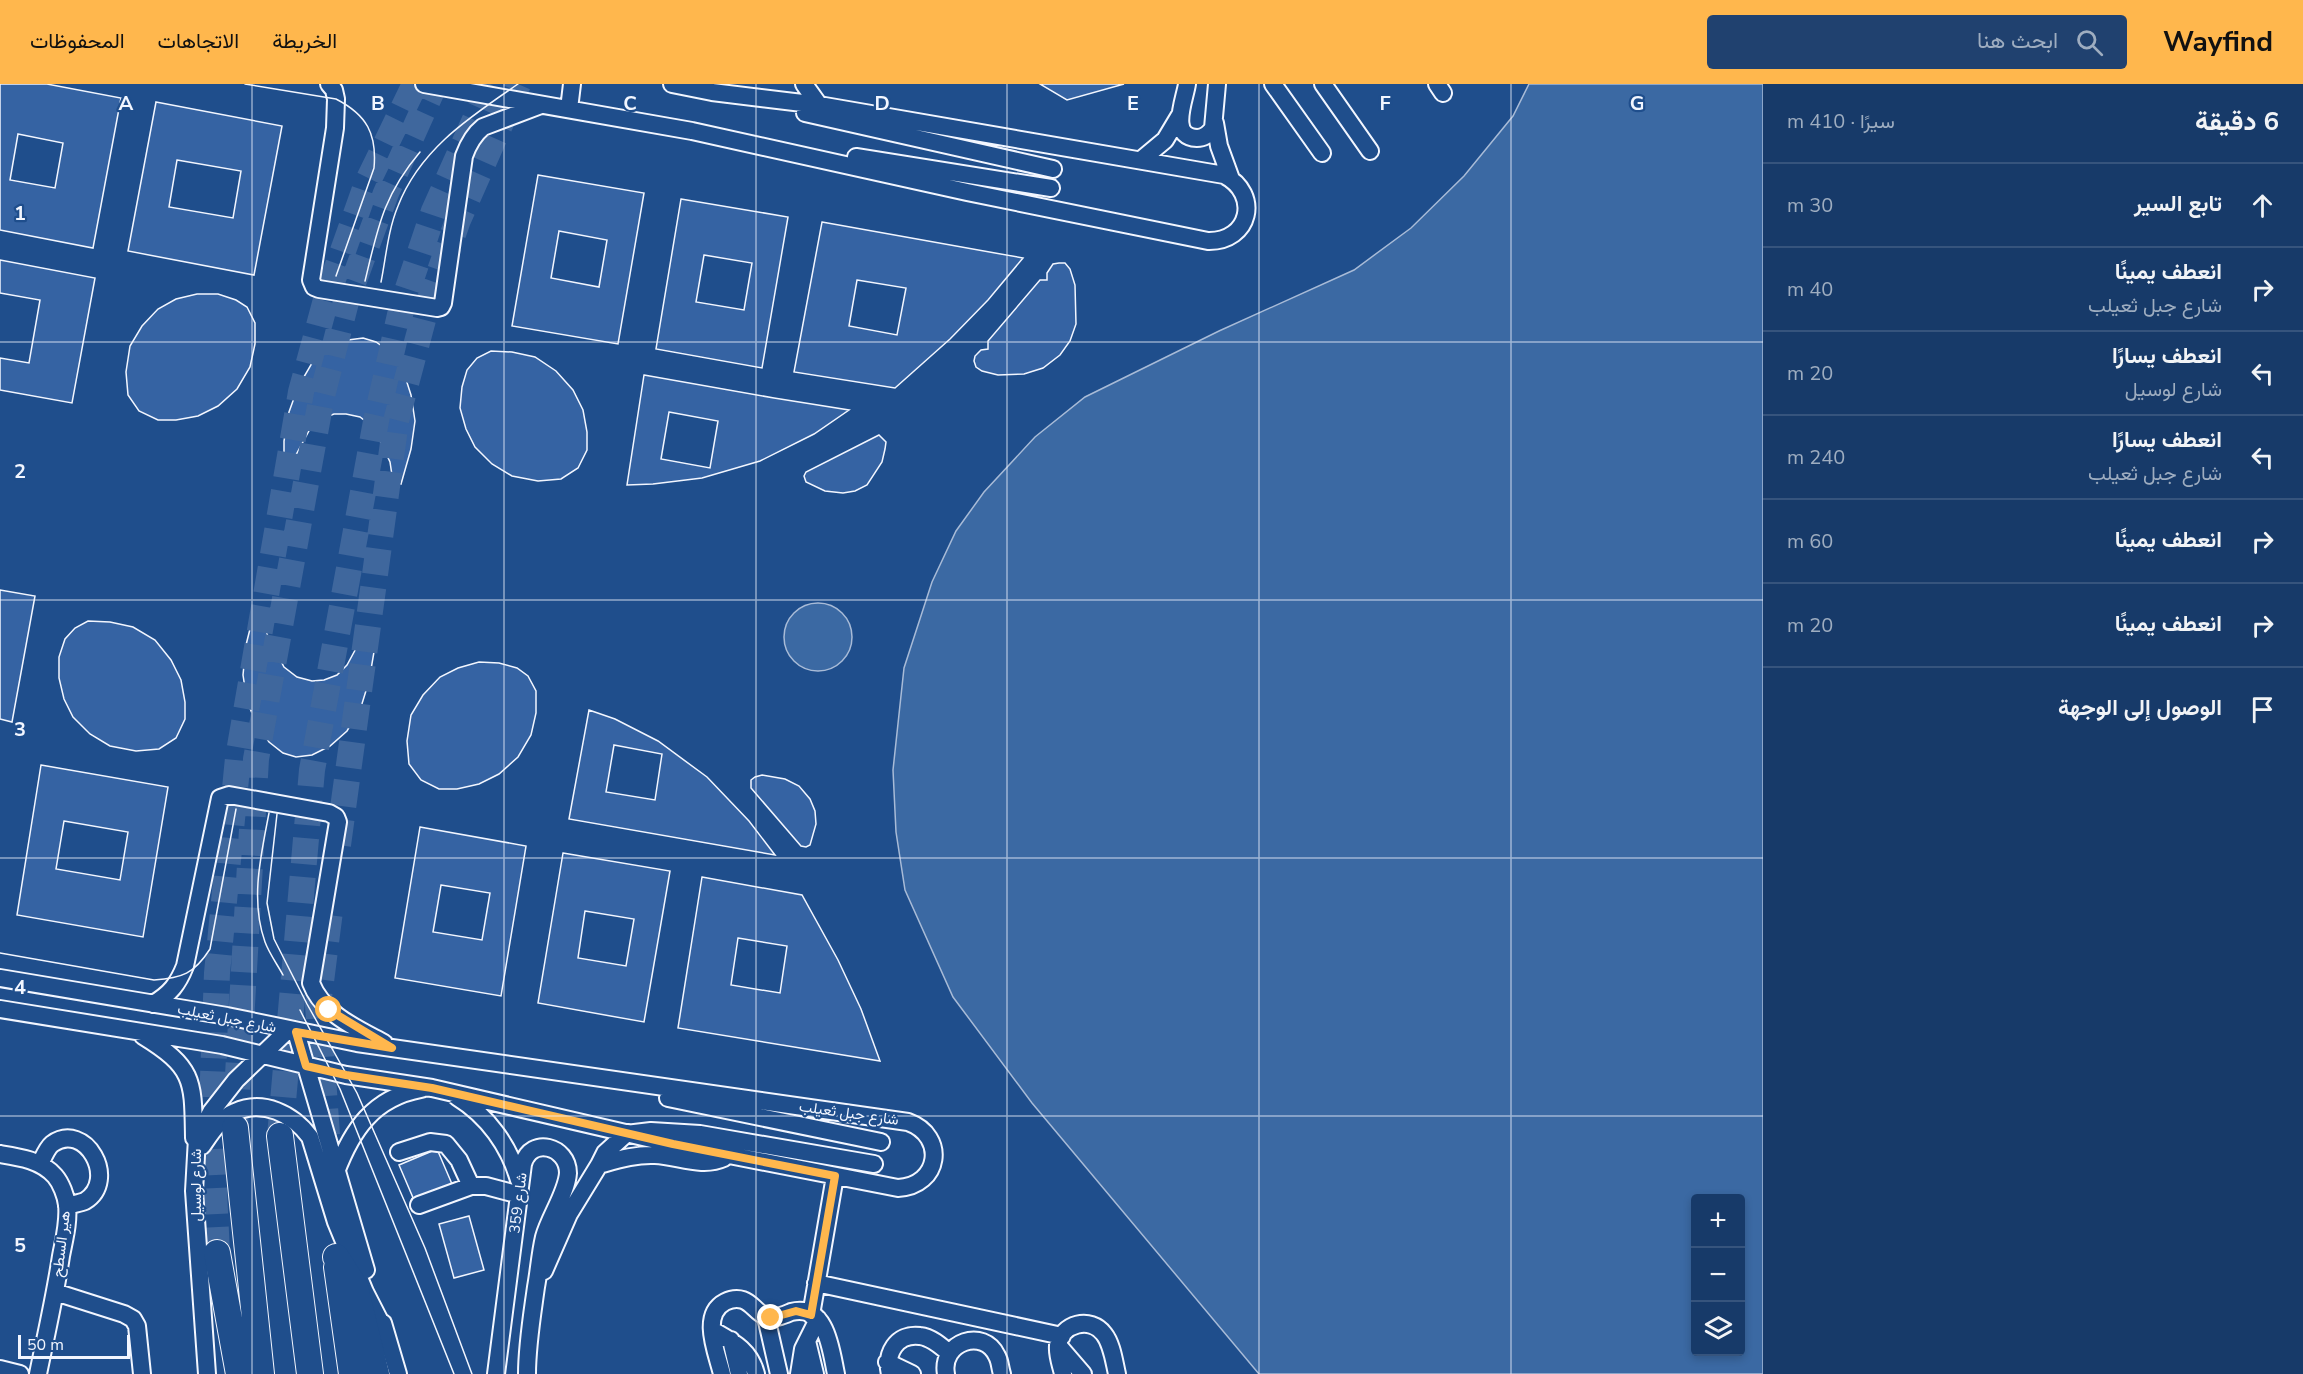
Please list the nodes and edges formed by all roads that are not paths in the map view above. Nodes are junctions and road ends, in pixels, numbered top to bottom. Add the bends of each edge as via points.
1 (329, 84) edge
2 (424, 84) edge
3 (490, 84) edge
4 (572, 84) edge
5 (672, 84) edge
6 (804, 84) edge
7 (1187, 84) edge
8 (1217, 84) edge
9 (1274, 84) edge
10 (1323, 84) edge
11 (712, 92) junction
12 (523, 101) junction
13 (541, 105) junction
14 (819, 105) junction
15 (569, 109) junction
16 (1180, 115) junction
17 (1215, 123) junction
18 (692, 131) junction
19 (1370, 150) dead end
20 (1322, 153) dead end
21 (1141, 160) junction
22 (1053, 169) dead end
23 (1231, 179) junction
24 (1051, 188) dead end
25 (0, 978) edge
26 (153, 1004) junction
27 (0, 1009) edge
28 (135, 1031) junction
29 (292, 1031) junction
30 (392, 1048) junction
31 (263, 1055) junction
32 (514, 1065) junction
33 (306, 1066) junction
34 (432, 1088) junction
35 (452, 1093) junction
36 (235, 1128) tunnel mouth
37 (626, 1134) junction
38 (280, 1136) tunnel mouth
39 (881, 1142) dead end
40 (399, 1152) dead end
41 (0, 1154) edge
42 (730, 1155) junction
43 (194, 1160) junction
44 (40, 1164) junction
45 (874, 1164) dead end
46 (599, 1165) junction
47 (336, 1172) junction
48 (835, 1176) junction
49 (471, 1186) junction
50 (521, 1191) junction
51 (419, 1205) dead end
52 (67, 1206) junction
53 (816, 1283) junction
54 (536, 1291) junction
55 (55, 1292) junction
56 (766, 1317) junction
57 (814, 1317) junction
58 (712, 1330) junction
59 (385, 1332) junction
60 (730, 1340) junction
61 (1060, 1340) junction
62 (807, 1341) junction
63 (950, 1353) junction
64 (997, 1354) junction
65 (0, 1369) edge
66 (900, 1371) edge
67 (1074, 1372) edge
68 (20, 1374) edge
69 (38, 1374) edge
70 (142, 1374) edge
71 (207, 1374) edge
72 (224, 1374) edge
73 (239, 1374) edge
74 (261, 1374) edge
75 (310, 1374) edge
76 (352, 1374) edge
77 (376, 1374) edge
78 (398, 1374) edge
79 (496, 1374) edge
80 (527, 1374) edge
81 (722, 1374) edge
82 (739, 1374) edge
83 (756, 1374) edge
84 (779, 1374) edge
85 (799, 1374) edge
86 (815, 1374) edge
87 (836, 1374) edge
88 (946, 1374) edge
89 (987, 1374) edge
90 (1002, 1374) edge
91 (1117, 1374) edge

1 - 13 street via 336,99 335,128 311,280 314,287 436,308 443,303 467,148 483,127
2 - 12 street
3 - 12 street
4 - 15 street
5 - 11 street
6 - 14 street
7 - 16 street
8 - 17 street
9 - 20 street
10 - 19 street
11 - 14 street
11 - 22 street
12 - 13 street
13 - 15 street
14 - 21 street
15 - 18 street
16 - 17 street via 1180,126 1191,137 1210,133
16 - 21 street via 1165,141
17 - 23 street
18 - 23 street via 1208,241 1232,235 1246,215 1243,191
18 - 24 street
21 - 23 street
25 - 26 street, شارع جبل ثعيلب
26 - 29 street, شارع جبل ثعيلب
26 - 30 street via 172,991 185,966 220,798 230,795 329,813 338,822 311,982 329,1010
27 - 28 street, شارع جبل ثعيلب
28 - 31 street, شارع جبل ثعيلب
28 - 43 street via 168,1051 183,1067 193,1093
29 - 30 street, شارع جبل ثعيلب
29 - 31 street, شارع لوسيل
29 - 33 street
30 - 32 street, شارع جبل ثعيلب
31 - 33 street, شارع جبل ثعيلب
31 - 43 street, شارع لوسيل via 236,1080 211,1112 197,1138
32 - 39 street
32 - 48 street, شارع جبل ثعيلب via 908,1122 922,1128 931,1140 934,1155 930,1170 914,1185 898,1188
33 - 34 street, شارع جبل ثعيلب
33 - 47 street
34 - 35 street, شارع جبل ثعيلب
34 - 47 street via 390,1100 367,1116 350,1140
35 - 37 street, شارع جبل ثعيلب
35 - 50 street via 476,1110 496,1133 511,1159
36 - 74 highway
37 - 42 street, شارع جبل ثعيلب
37 - 45 street via 675,1131
37 - 46 street via 605,1153
38 - 75 highway
40 - 49 street via 430,1142 446,1144
41 - 44 street
42 - 46 street via 701,1162 639,1155
42 - 48 street, شارع جبل ثعيلب
43 - 59 street via 212,1131 234,1112 268,1108 302,1126 310,1137 336,1222
43 - 71 street, شارع لوسيل
44 - 52 street, هير السطح via 55,1176
44 - 52 street via 50,1145 61,1140 74,1139 87,1145 97,1158 100,1173 95,1192 84,1201
46 - 54 street via 569,1214
47 - 59 street
48 - 53 street
49 - 50 street
49 - 51 street
50 - 54 street, شارع 359 via 523,1164 531,1150 554,1149 565,1160 568,1175 544,1237
50 - 79 street, شارع 359
52 - 55 street, هير السطح
53 - 57 street
53 - 61 street
54 - 80 street, شارع 359
55 - 69 street, هير السطح
55 - 70 street via 133,1319
56 - 57 street via 796,1311
56 - 58 street via 748,1302 729,1300 715,1311
56 - 84 street
57 - 62 street
57 - 87 street via 829,1338
58 - 60 street
58 - 81 street
59 - 78 street
60 - 82 street
60 - 83 street via 747,1353
61 - 67 street
61 - 91 street via 1069,1328 1079,1324 1099,1328 1106,1336
62 - 85 street
62 - 86 street
63 - 64 street via 960,1343 974,1340 987,1344
63 - 66 street via 933,1340 909,1336 890,1350
63 - 88 street
64 - 89 street
64 - 90 street
65 - 68 street
72 - 73 highway via 217,1253
76 - 77 highway via 336,1257 355,1287

